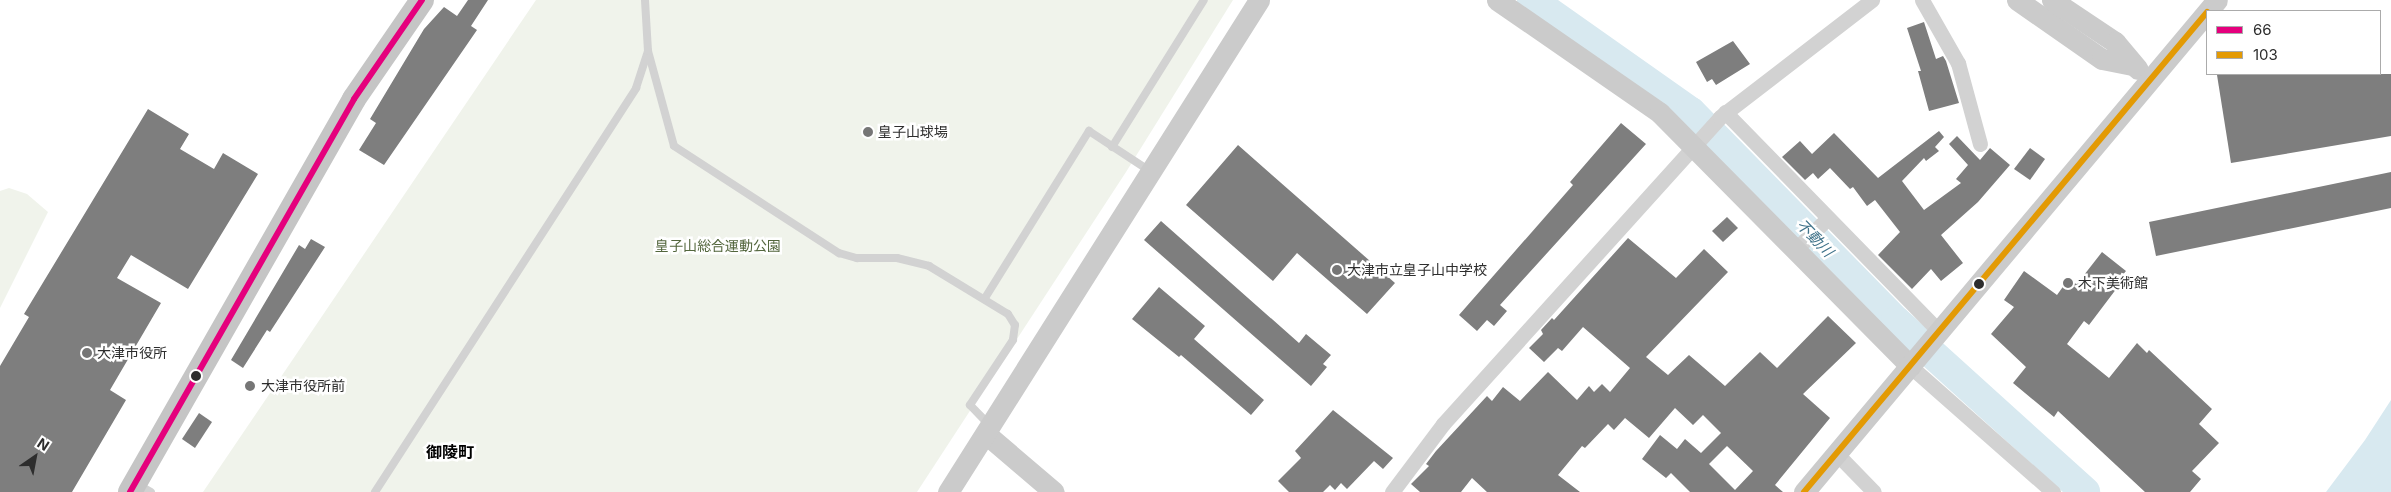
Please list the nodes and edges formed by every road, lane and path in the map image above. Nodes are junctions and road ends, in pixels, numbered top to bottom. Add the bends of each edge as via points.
1 (422, 0) edge
2 (645, 0) edge
3 (1204, 0) edge
4 (1259, 0) edge
5 (1497, 0) edge
6 (1872, 0) edge
7 (1922, 0) edge
8 (2017, 0) edge
9 (2052, 0) edge
10 (2216, 0) edge
11 (648, 50) junction
12 (2142, 72) junction
13 (1722, 114) junction
14 (1697, 142) junction
15 (1980, 144) dead end
16 (1112, 147) junction
17 (1152, 172) junction
18 (1824, 221) junction
19 (1798, 247) junction
20 (985, 298) junction
21 (1937, 333) junction
22 (1914, 362) junction
23 (988, 430) junction
24 (1836, 454) junction
25 (139, 489) edge
26 (375, 492) edge
27 (948, 492) edge
28 (1054, 492) edge
29 (1392, 492) edge
30 (1804, 492) edge
31 (1874, 492) edge
32 (2053, 492) edge

1 - 25 main road via 354,99
2 - 11 lane
3 - 16 lane
4 - 17 street
5 - 14 street
6 - 13 street
7 - 15 street via 1958,63
8 - 12 street via 2102,59
9 - 12 street via 2114,42
10 - 12 street
11 - 20 lane via 674,146 839,253 857,258 897,258 921,263 946,273
11 - 26 lane via 636,88
12 - 21 street
13 - 14 street
13 - 18 street
14 - 19 street
14 - 29 street via 1443,424
16 - 17 lane
16 - 20 lane via 1088,132
17 - 23 street
18 - 19 street
18 - 21 street
19 - 22 street
20 - 23 lane via 1008,314 1015,325 1013,340 970,405
21 - 22 street
22 - 24 street
22 - 32 street
23 - 27 street
23 - 28 street
24 - 30 street
24 - 31 street

